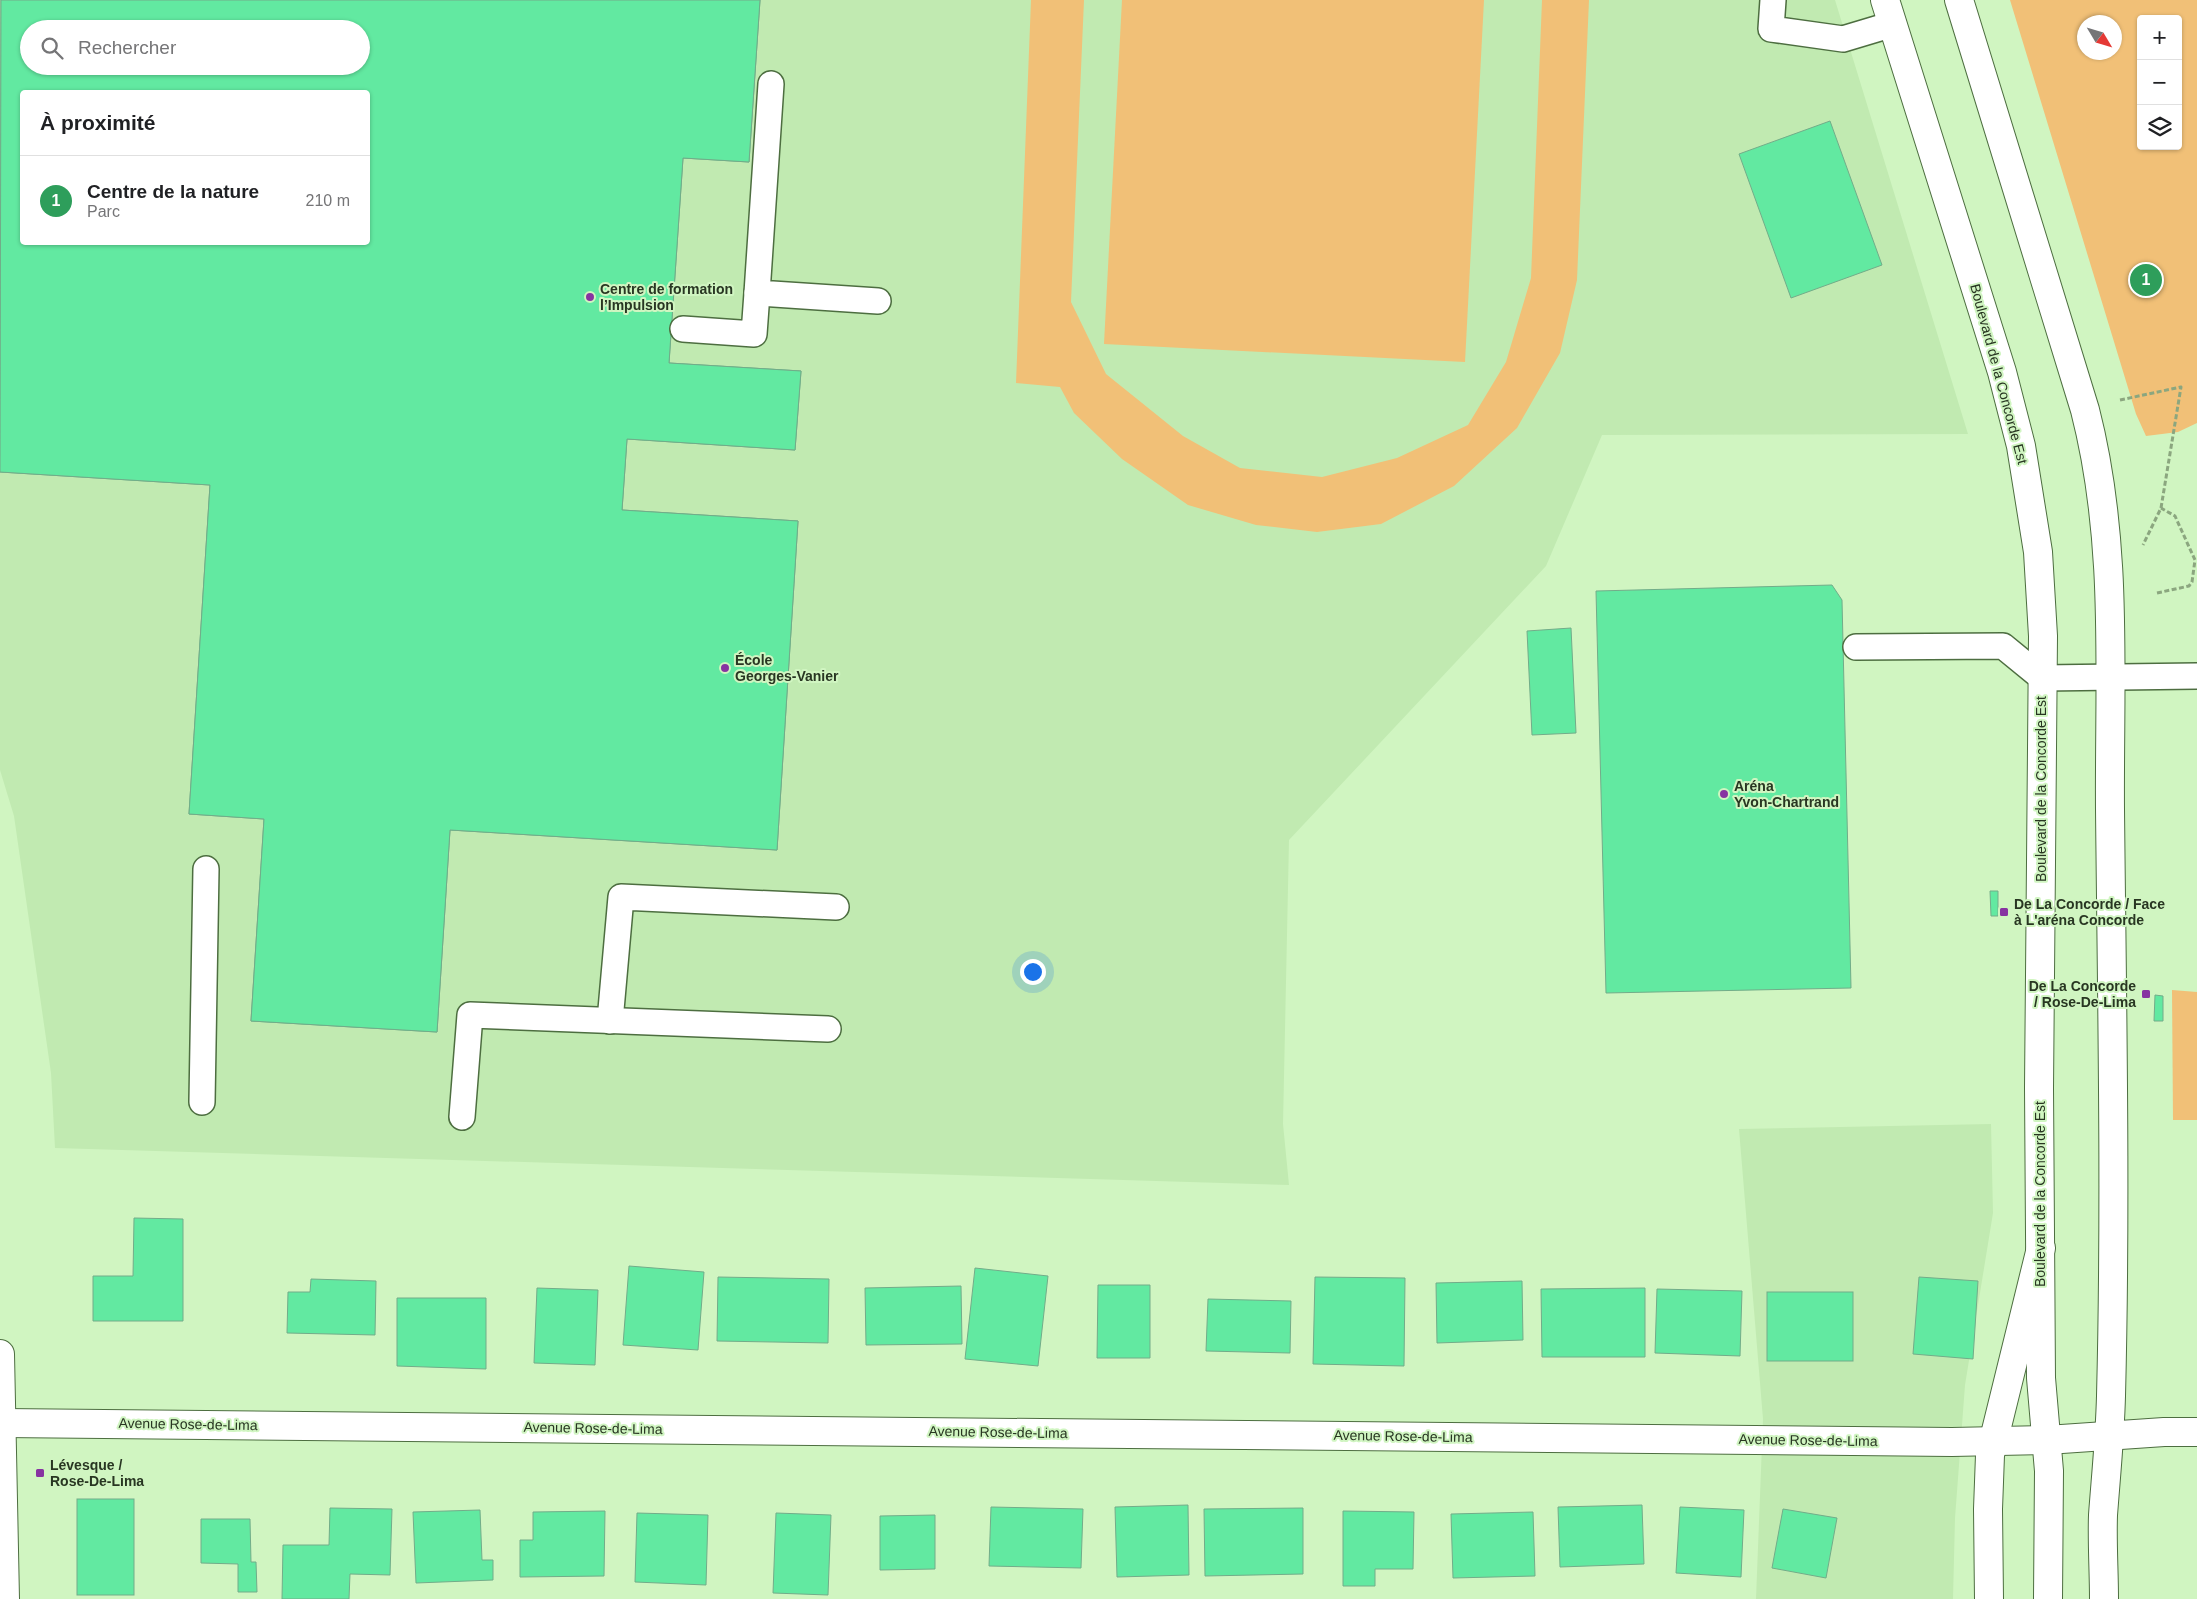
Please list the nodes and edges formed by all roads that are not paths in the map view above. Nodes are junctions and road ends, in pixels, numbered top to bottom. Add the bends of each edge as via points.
1 (1773, 0) edge
2 (1959, 0) edge
3 (1889, 12) edge
4 (771, 84) dead end
5 (757, 294) junction
6 (878, 301) dead end
7 (682, 329) dead end
8 (1856, 648) dead end
9 (2112, 676) junction
10 (2197, 676) edge
11 (2042, 678) junction
12 (206, 869) dead end
13 (836, 907) dead end
14 (610, 1021) junction
15 (828, 1029) dead end
16 (202, 1102) dead end
17 (462, 1117) dead end
18 (2041, 1248) junction
19 (0, 1354) edge
20 (3, 1422) junction
21 (2197, 1432) edge
22 (2109, 1436) junction
23 (2047, 1440) junction
24 (1993, 1442) junction
25 (5, 1599) edge
26 (1989, 1599) edge
27 (2048, 1599) edge
28 (2104, 1599) edge

1 - 3 lane via 1771,29 1843,39
2 - 9 main road via 2078,384 2094,446 2108,549
3 - 11 main road, Boulevard de la Concorde Est via 2002,372 2019,439 2038,552 2042,597
4 - 5 lane
5 - 6 lane
5 - 7 lane via 754,334
8 - 11 lane via 2003,646
9 - 10 lane
9 - 11 lane
9 - 22 main road
11 - 18 main road, Boulevard de la Concorde Est
12 - 16 lane
13 - 14 lane via 621,897
14 - 15 lane
14 - 17 lane via 470,1015
18 - 23 main road, Boulevard de la Concorde Est via 2041,1378
18 - 24 main road
19 - 20 main road
20 - 24 main road, Avenue Rose-de-Lima
20 - 25 main road
21 - 22 main road
22 - 23 main road
22 - 28 main road via 2103,1516
23 - 24 main road, Avenue Rose-de-Lima
23 - 27 main road, Boulevard de la Concorde Est
24 - 26 main road via 1988,1474

